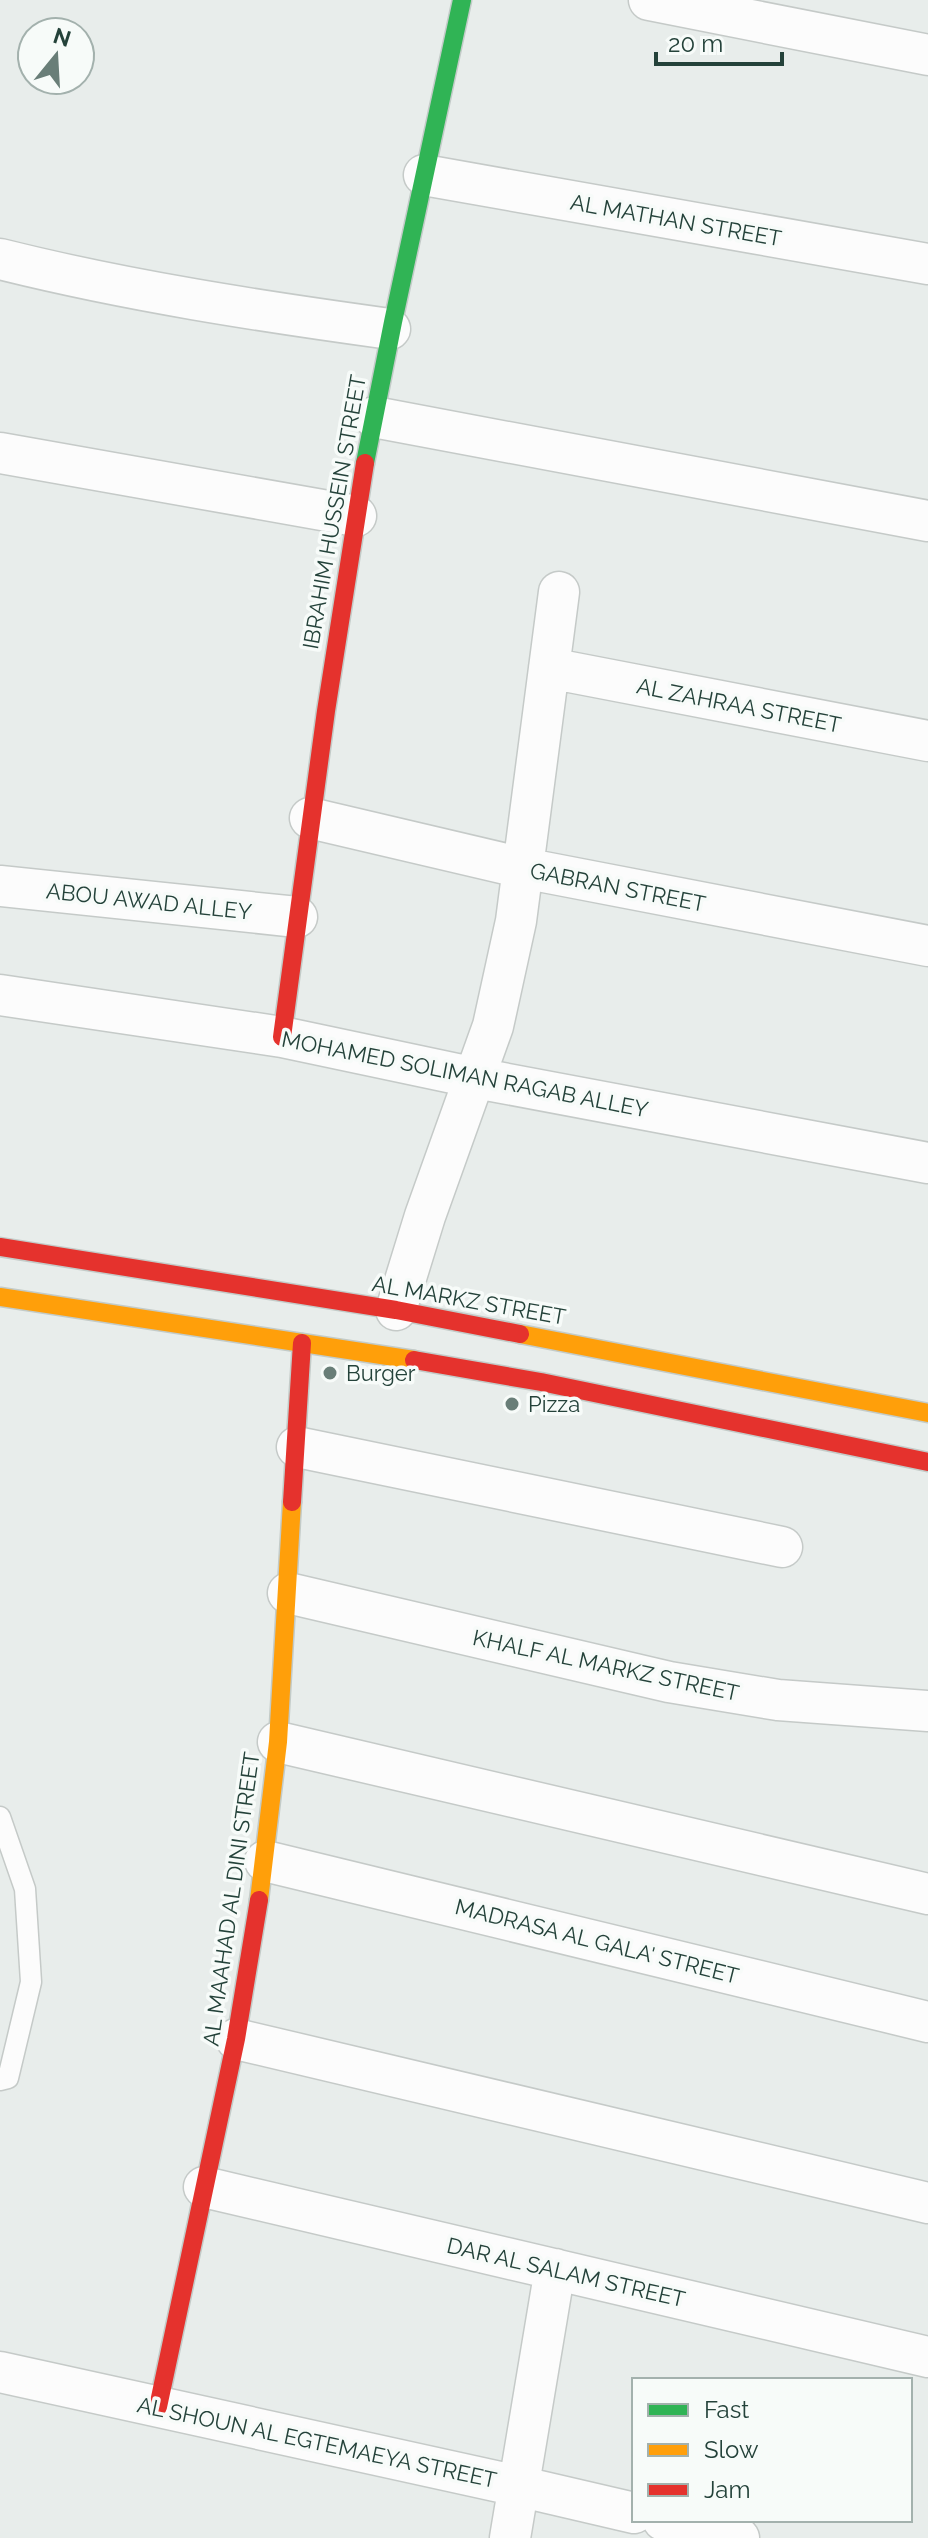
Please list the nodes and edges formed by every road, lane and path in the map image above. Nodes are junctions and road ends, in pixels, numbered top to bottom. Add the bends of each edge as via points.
1 (462, 0) edge
2 (649, 0) edge
3 (928, 55) edge
4 (424, 175) junction
5 (0, 259) edge
6 (928, 264) edge
7 (390, 329) junction
8 (374, 417) junction
9 (0, 453) edge
10 (356, 516) junction
11 (928, 521) edge
12 (559, 592) dead end
13 (549, 668) junction
14 (928, 741) edge
15 (310, 818) junction
16 (523, 868) junction
17 (0, 886) edge
18 (297, 917) junction
19 (928, 946) edge
20 (0, 995) edge
21 (282, 1037) junction
22 (476, 1078) junction
23 (928, 1163) edge
24 (0, 1247) edge
25 (0, 1297) edge
26 (396, 1310) junction
27 (302, 1343) junction
28 (928, 1413) edge
29 (297, 1447) junction
30 (928, 1462) edge
31 (782, 1547) dead end
32 (288, 1593) junction
33 (928, 1711) edge
34 (278, 1742) junction
35 (0, 1817) edge
36 (265, 1861) junction
37 (928, 1894) edge
38 (928, 2022) edge
39 (236, 2039) junction
40 (0, 2080) edge
41 (204, 2187) junction
42 (928, 2203) edge
43 (555, 2269) junction
44 (928, 2357) edge
45 (0, 2372) edge
46 (158, 2407) junction
47 (518, 2486) junction
48 (632, 2513) edge
49 (671, 2522) edge
50 (510, 2538) edge
51 (739, 2538) edge

1 - 4 street, IBRAHIM HUSSEIN STREET
2 - 3 street
4 - 6 street, AL MATHAN STREET
4 - 7 street, IBRAHIM HUSSEIN STREET
5 - 7 street via 265,312
7 - 8 street, IBRAHIM HUSSEIN STREET
8 - 10 street, IBRAHIM HUSSEIN STREET
8 - 11 street
9 - 10 street
10 - 15 street, IBRAHIM HUSSEIN STREET
12 - 13 street
13 - 14 street, AL ZAHRAA STREET
13 - 16 street
15 - 16 street, GABRAN STREET
15 - 18 street, IBRAHIM HUSSEIN STREET
16 - 19 street, GABRAN STREET
16 - 22 street via 506,974
17 - 18 street, ABOU AWAD ALLEY
18 - 21 street, IBRAHIM HUSSEIN STREET
20 - 21 street, MOHAMED SOLIMAN RAGAB ALLEY
21 - 22 street, MOHAMED SOLIMAN RAGAB ALLEY
22 - 23 street, MOHAMED SOLIMAN RAGAB ALLEY
22 - 26 street
24 - 26 street, AL MARKZ STREET
25 - 27 street
26 - 28 street, AL MARKZ STREET
27 - 29 street, AL MAAHAD AL DINI STREET
27 - 30 street via 556,1385
29 - 31 street
29 - 32 street, AL MAAHAD AL DINI STREET
32 - 33 street, KHALF AL MARKZ STREET via 669,1682 778,1700
32 - 34 street, AL MAAHAD AL DINI STREET
34 - 36 street, AL MAAHAD AL DINI STREET
34 - 37 street
35 - 40 lane via 25,1889 31,1982 8,2078
36 - 38 street, MADRASA AL GALA' STREET
36 - 39 street, AL MAAHAD AL DINI STREET
39 - 41 street, AL MAAHAD AL DINI STREET
39 - 42 street
41 - 43 street, DAR AL SALAM STREET
41 - 46 street, AL MAAHAD AL DINI STREET
43 - 44 street, DAR AL SALAM STREET
43 - 47 street
45 - 46 street, AL SHOUN AL EGTEMAEYA STREET
46 - 47 street, AL SHOUN AL EGTEMAEYA STREET
47 - 48 street, AL SHOUN AL EGTEMAEYA STREET
47 - 50 street
49 - 51 street

